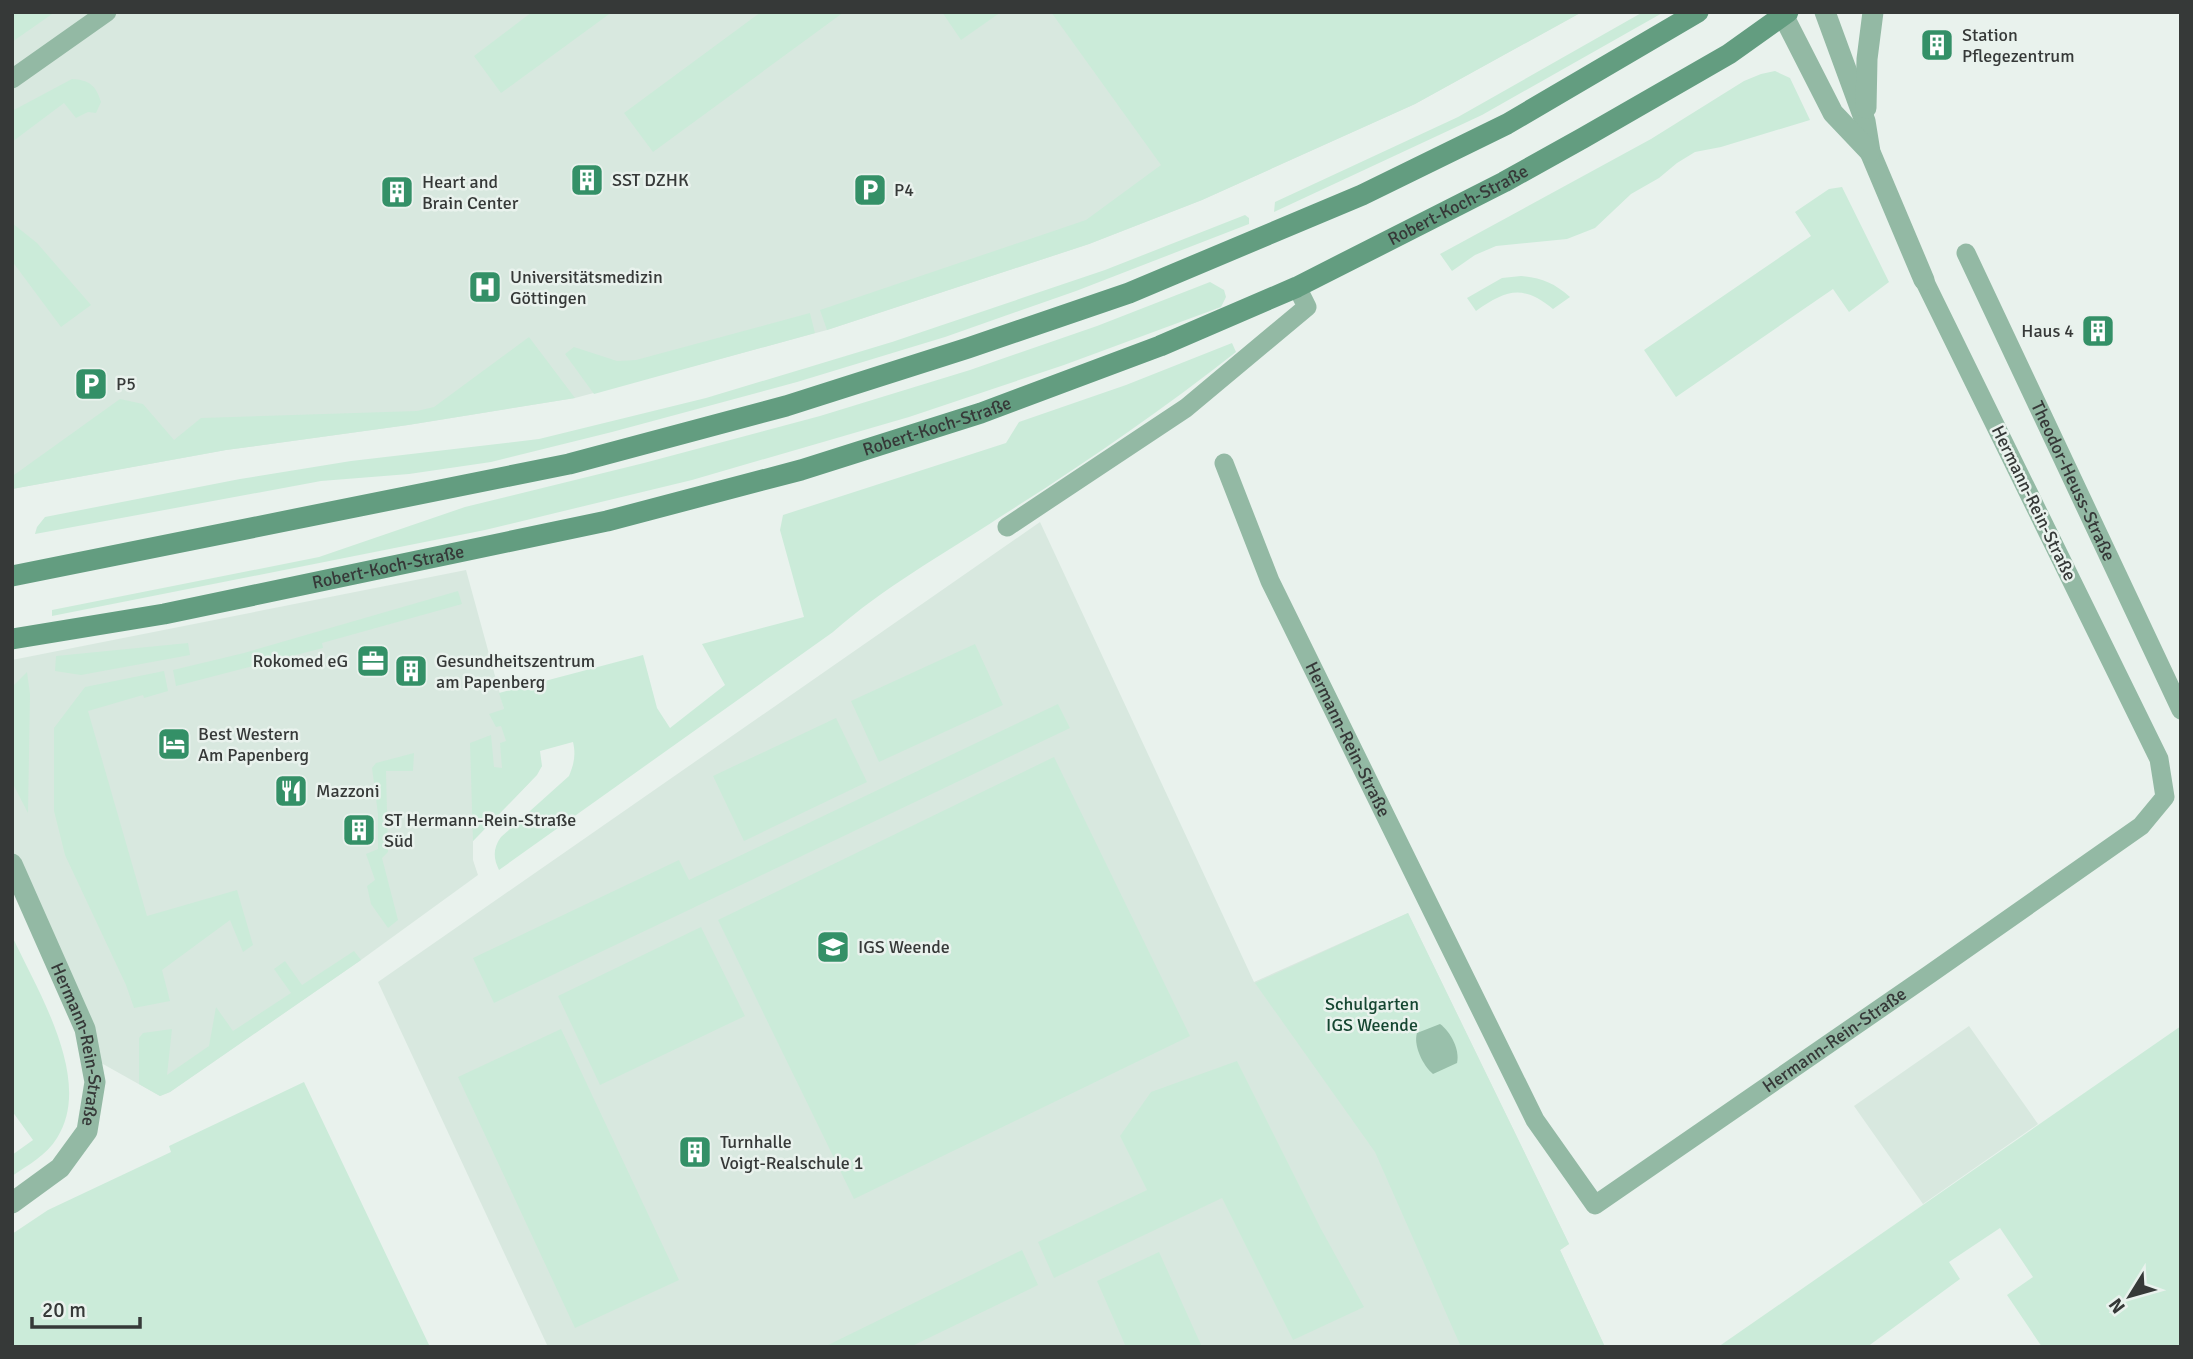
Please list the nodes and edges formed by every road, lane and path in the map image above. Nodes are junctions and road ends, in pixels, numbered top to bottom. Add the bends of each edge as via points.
1 (107, 12) edge
2 (1698, 12) edge
3 (1825, 12) edge
4 (1873, 12) edge
5 (1784, 13) edge
6 (12, 79) edge
7 (1865, 121) junction
8 (1870, 152) junction
9 (1966, 253) dead end
10 (1924, 280) joint
11 (1297, 287) junction
12 (1224, 463) dead end
13 (1007, 527) dead end
14 (12, 576) edge
15 (12, 639) edge
16 (2181, 710) edge
17 (12, 864) edge
18 (12, 1203) edge

1 - 6 lane
2 - 14 street via 1507,124 1362,195 1129,293 968,348 786,406 569,464
3 - 7 street, Hermann-Rein-Straße
4 - 7 street, Hermann-Rein-Straße
5 - 8 street, Hermann-Rein-Straße via 1833,113
5 - 11 street, Robert-Koch-Straße via 1729,54 1538,163
7 - 8 street, Hermann-Rein-Straße
8 - 10 street, Hermann-Rein-Straße
9 - 16 lane, Theodor-Heuss-Straße
10 - 12 lane, Hermann-Rein-Straße via 2159,759 2165,797 2141,825 1595,1205 1535,1120 1270,581
11 - 13 lane via 1307,307 1196,400
11 - 15 street, Robert-Koch-Straße via 1160,346 981,413 801,470 607,521 449,555 164,614
17 - 18 street, Hermann-Rein-Straße via 85,1029 95,1082 88,1132 60,1168

